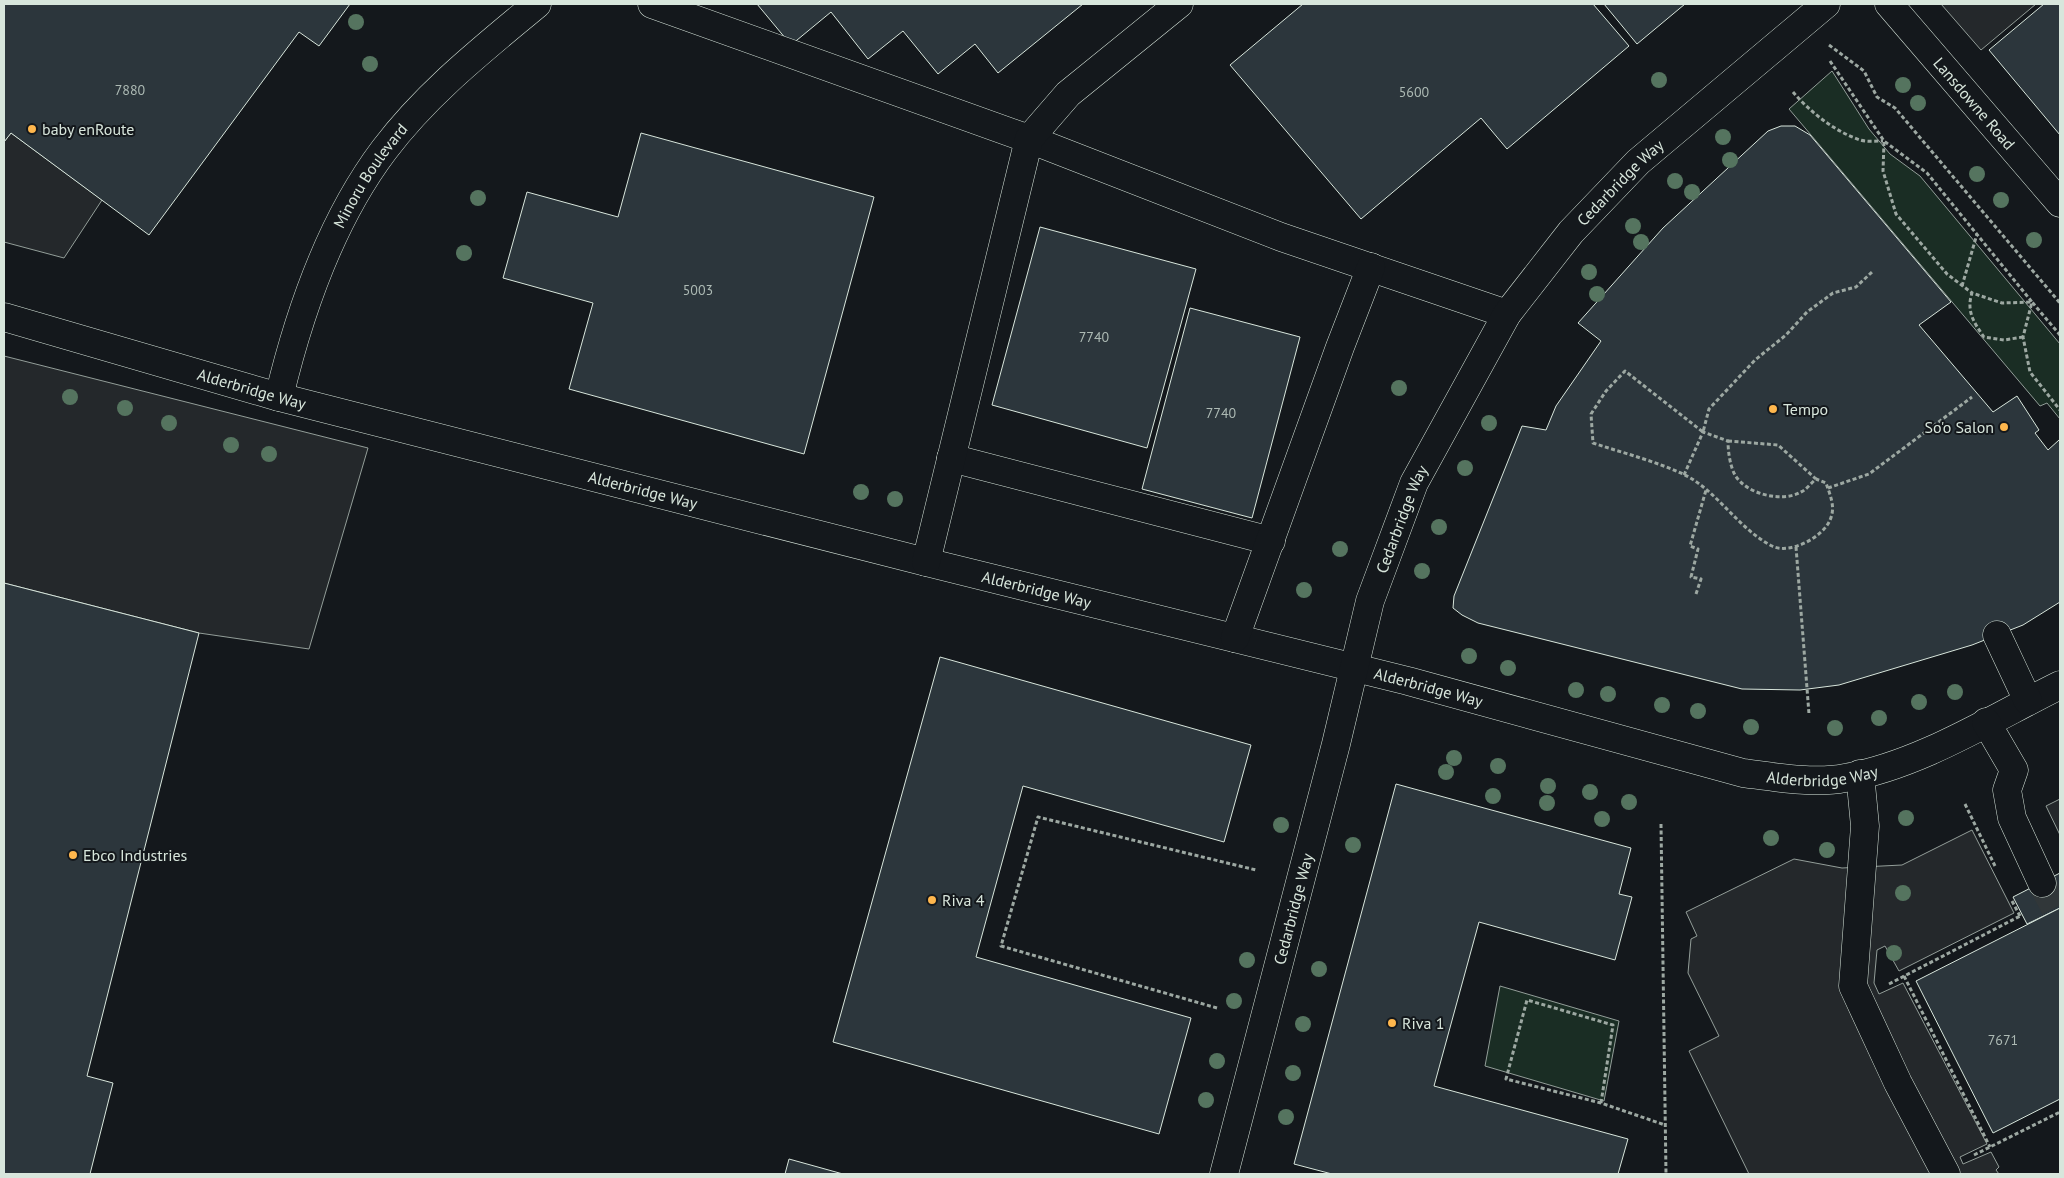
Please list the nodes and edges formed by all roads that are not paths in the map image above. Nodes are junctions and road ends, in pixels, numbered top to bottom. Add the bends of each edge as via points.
1 (537, 4) edge
2 (652, 4) edge
3 (1179, 4) edge
4 (1826, 4) edge
5 (1889, 4) edge
6 (1028, 139) junction
7 (2060, 202) edge
8 (1371, 268) junction
9 (1507, 314) junction
10 (4, 317) edge
11 (280, 397) junction
12 (951, 458) junction
13 (1271, 541) junction
14 (926, 562) junction
15 (1997, 635) dead end
16 (1235, 638) junction
17 (1355, 667) junction
18 (2060, 685) edge
19 (2028, 701) junction
20 (1986, 722) junction
21 (1860, 774) junction
22 (2042, 883) tunnel mouth
23 (1945, 1172) edge
24 (1224, 1174) edge

1 - 11 street, Minoru Boulevard via 460,69 383,151 327,252 292,342
2 - 6 street
3 - 6 street via 1068,94
4 - 9 street, Cedarbridge Way via 1638,162 1571,232
5 - 7 street, Lansdowne Road
6 - 8 street via 1280,237
6 - 12 street
8 - 9 street
8 - 13 street
9 - 17 street, Cedarbridge Way via 1414,483 1370,602
10 - 11 street, Alderbridge Way
11 - 14 street, Alderbridge Way
12 - 13 street
12 - 14 street
13 - 16 street
14 - 16 street, Alderbridge Way
15 - 19 street
16 - 17 street, Alderbridge Way
17 - 21 street, Alderbridge Way via 1743,773 1792,779 1844,779
17 - 24 street, Cedarbridge Way
18 - 19 street, Alderbridge Way
19 - 20 street, Alderbridge Way
20 - 21 street, Alderbridge Way via 1903,763
20 - 22 street via 2014,770 2007,790 2012,818
21 - 23 street via 1865,826 1853,986 1898,1083

